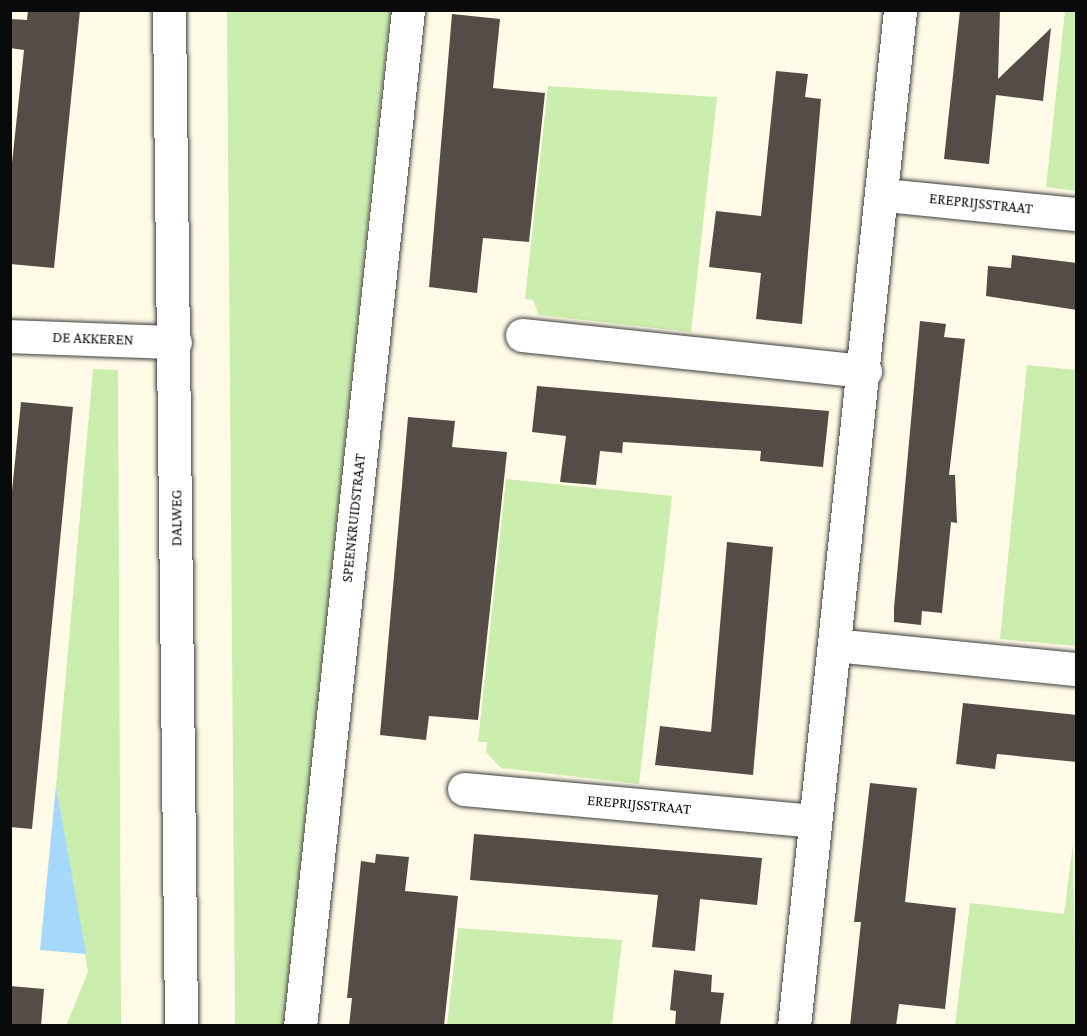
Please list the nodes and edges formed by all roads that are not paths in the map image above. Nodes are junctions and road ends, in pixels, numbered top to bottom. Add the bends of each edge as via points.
1 (169, 10) edge
2 (408, 10) edge
3 (900, 10) edge
4 (885, 195) junction
5 (1077, 214) edge
6 (522, 334) dead end
7 (10, 336) edge
8 (175, 342) junction
9 (865, 371) junction
10 (834, 645) junction
11 (1077, 669) edge
12 (464, 789) dead end
13 (814, 820) junction
14 (181, 1026) edge
15 (300, 1026) edge
16 (794, 1026) edge

1 - 8 street, DALWEG
2 - 15 street, SPEENKRUIDSTRAAT
3 - 4 street
4 - 5 street, EREPRIJSSTRAAT
4 - 9 street
6 - 9 street
7 - 8 street, DE AKKEREN
8 - 14 street, DALWEG
9 - 10 street
10 - 11 street
10 - 13 street
12 - 13 street, EREPRIJSSTRAAT
13 - 16 street

